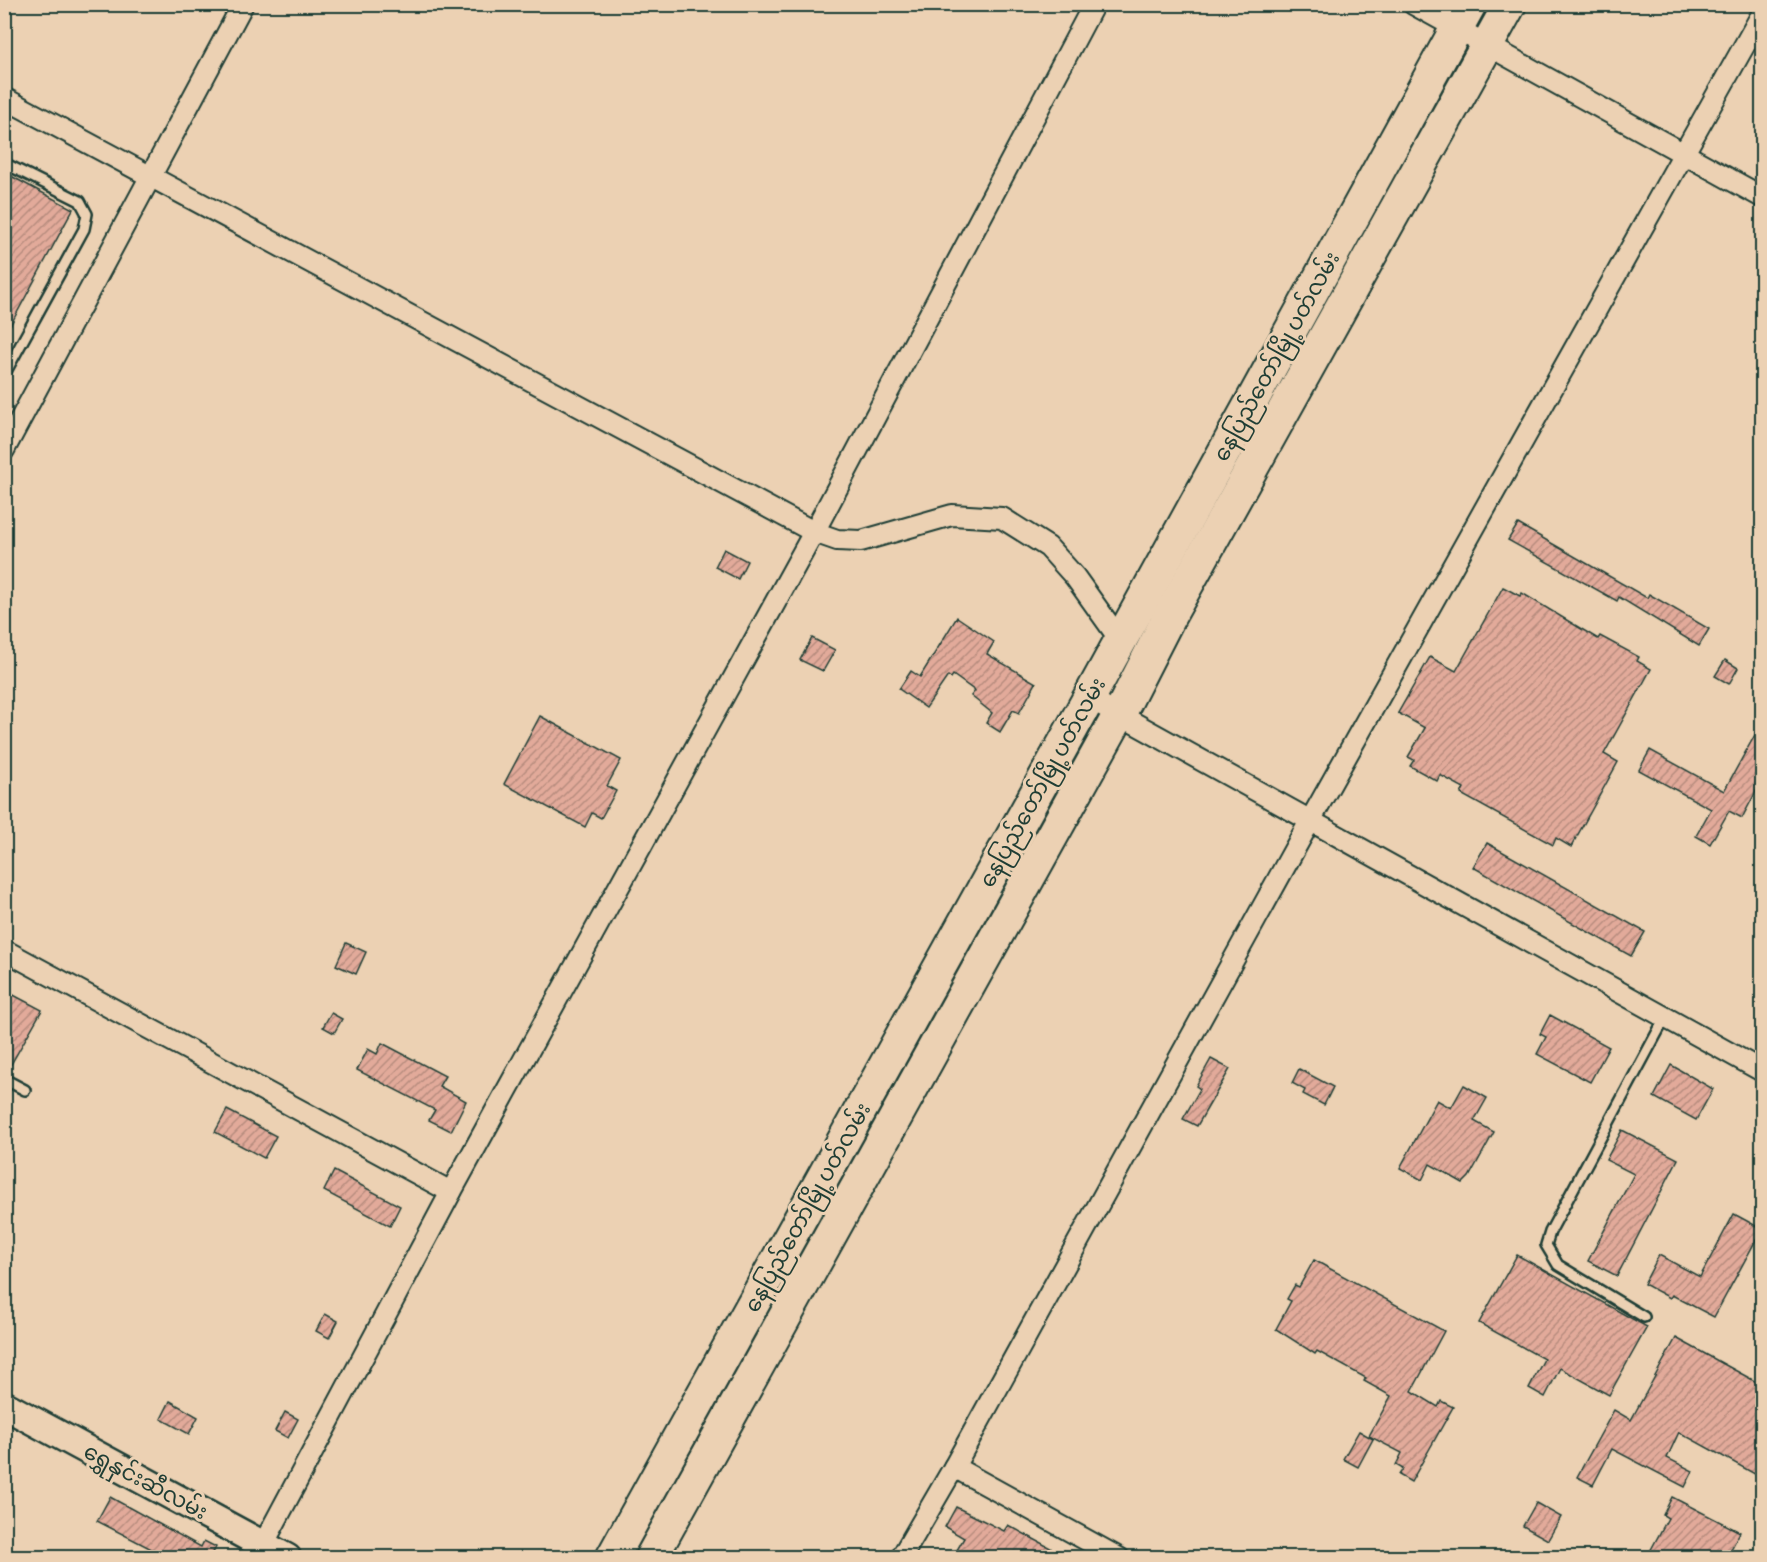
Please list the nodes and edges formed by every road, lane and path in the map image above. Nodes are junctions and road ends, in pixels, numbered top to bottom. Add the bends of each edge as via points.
1 (243, 4) edge
2 (1094, 4) edge
3 (1413, 4) edge
4 (1510, 4) edge
5 (1762, 14) edge
6 (1464, 16) edge
7 (1487, 45) junction
8 (4, 98) edge
9 (1683, 153) junction
10 (4, 163) edge
11 (150, 176) junction
12 (1762, 197) edge
13 (4, 375) edge
14 (4, 450) edge
15 (814, 532) junction
16 (1120, 640) junction
17 (1089, 698) junction
18 (1119, 715) junction
19 (1310, 821) junction
20 (4, 950) edge
21 (1665, 1018) junction
22 (1762, 1071) edge
23 (4, 1079) edge
24 (25, 1090) dead end
25 (452, 1192) junction
26 (1644, 1317) dead end
27 (4, 1405) edge
28 (954, 1467) junction
29 (260, 1551) edge
30 (287, 1557) edge
31 (612, 1557) edge
32 (651, 1557) edge
33 (901, 1557) edge
34 (1119, 1557) edge

1 - 11 street
2 - 15 street
3 - 6 street
4 - 7 main road, နေပြည်တော်မြို့ပတ်လမ်း
5 - 9 street
6 - 7 street
6 - 16 main road, နေပြည်တော်မြို့ပတ်လမ်း
7 - 9 street
7 - 18 main road, နေပြည်တော်မြို့ပတ်လမ်း via 1169,617
8 - 11 street
9 - 12 street
9 - 19 street
10 - 13 lane via 80,201 87,214 84,229
11 - 14 street
11 - 15 street
15 - 16 street via 837,540 861,542 952,515 1002,518 1048,548
15 - 25 street
16 - 17 main road, နေပြည်တော်မြို့ပတ်လမ်း
17 - 18 street
17 - 31 main road, နေပြည်တော်မြို့ပတ်လမ်း
18 - 19 street
18 - 32 main road, နေပြည်တော်မြို့ပတ်လမ်း
19 - 21 street
19 - 28 street
20 - 25 street
21 - 22 street
21 - 26 lane via 1546,1245 1558,1265
23 - 24 lane
25 - 29 street
27 - 29 street, ရွှေနှင်းဆီလမ်း
28 - 33 street
28 - 34 street
29 - 30 street, ရွှေနှင်းဆီလမ်း

